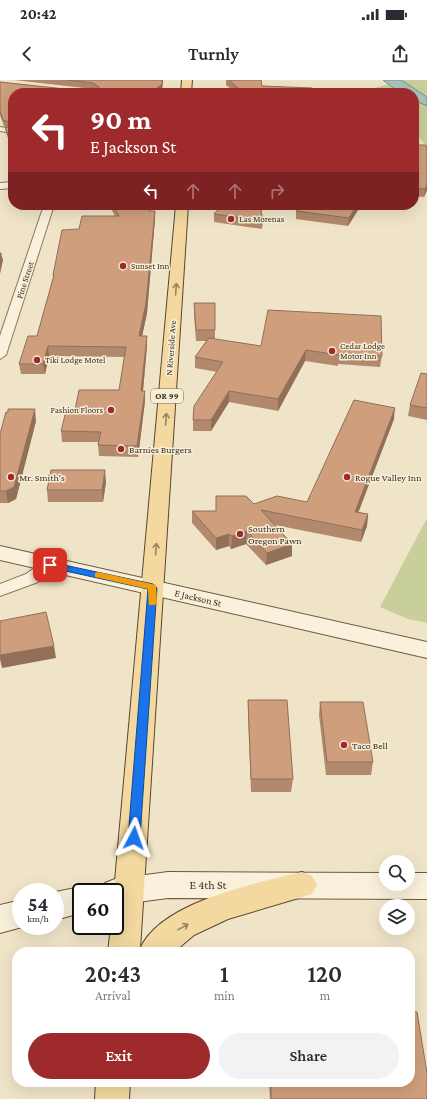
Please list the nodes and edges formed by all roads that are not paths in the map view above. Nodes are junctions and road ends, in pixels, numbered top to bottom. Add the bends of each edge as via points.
1 (47, 210) edge
2 (182, 210) edge
3 (0, 356) edge
4 (0, 553) edge
5 (50, 565) junction
6 (153, 588) junction
7 (0, 590) edge
8 (427, 650) edge
9 (123, 883) edge
10 (302, 885) junction
11 (427, 886) edge
12 (124, 891) edge
13 (12, 916) edge
14 (0, 919) edge
15 (123, 935) edge
16 (124, 947) edge
17 (159, 947) edge
18 (113, 1087) edge
19 (112, 1099) edge

1 - 3 street, Pine Street
6 -> 2 main road, N Riverside Ave / OR 99
4 - 5 main road, E Jackson St
5 - 6 main road, E Jackson St
5 - 7 street via 32,578
6 - 8 main road, E Jackson St
6 - 9 main road, OR 99
10 - 11 main road, E 4th St
10 - 12 main road, E 4th St via 168,885
17 -> 10 main road via 177,930 243,899
13 - 14 main road
15 - 16 main road, OR 99
18 - 19 main road

